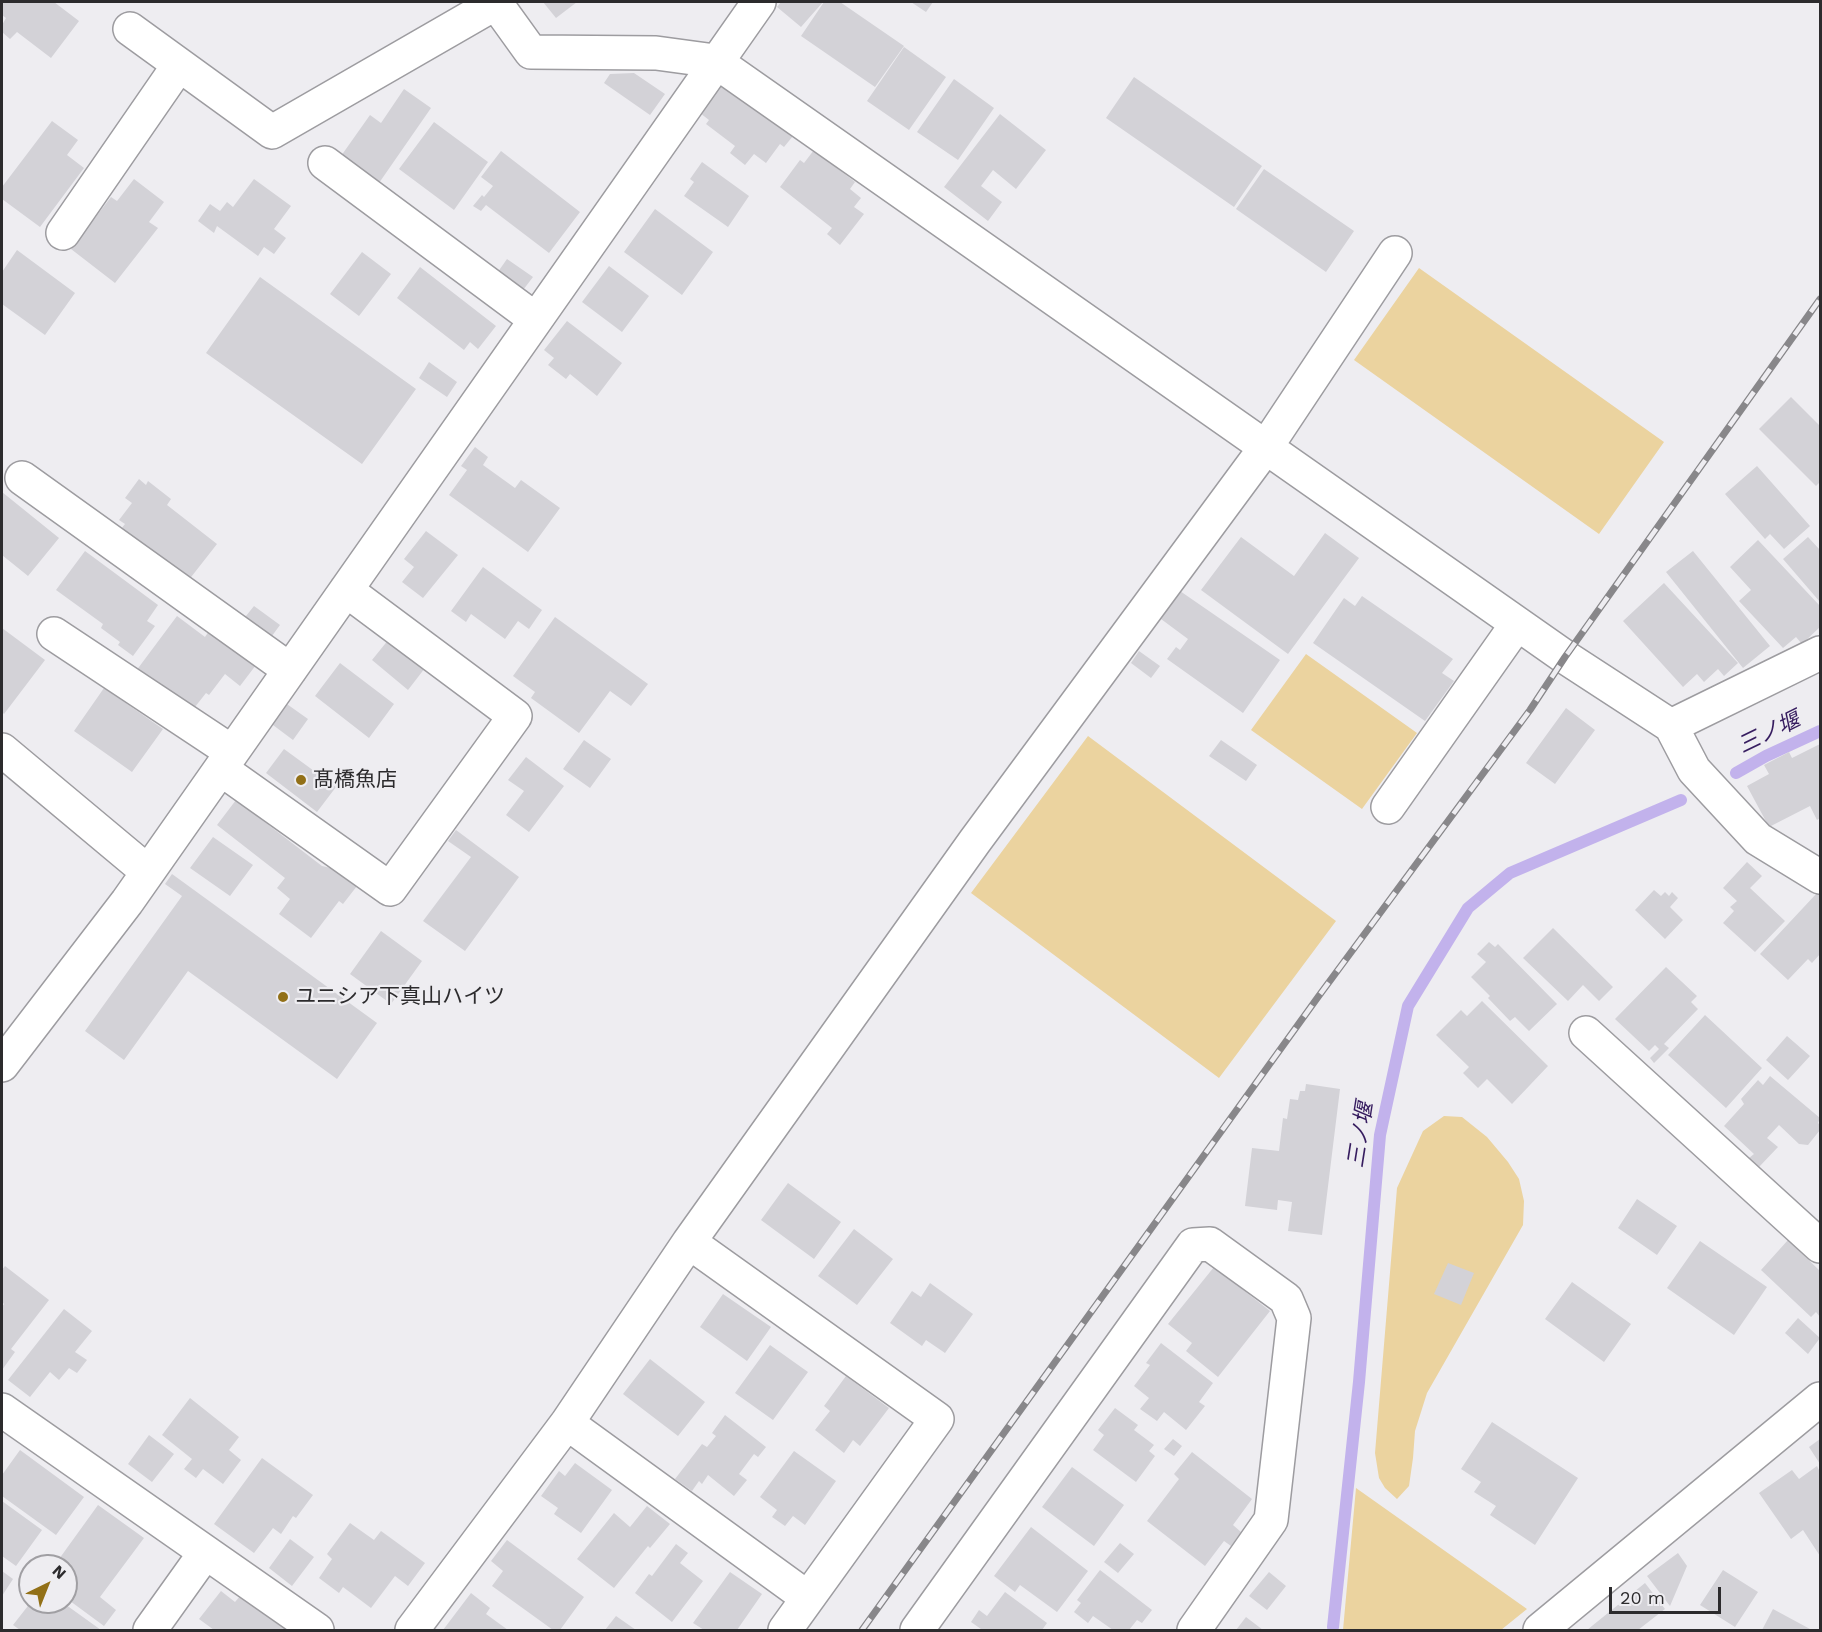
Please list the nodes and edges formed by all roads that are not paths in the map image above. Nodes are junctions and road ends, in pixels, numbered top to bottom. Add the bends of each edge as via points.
1 (495, 2) edge
2 (759, 2) edge
3 (130, 29) dead end
4 (715, 62) junction
5 (179, 65) junction
6 (324, 163) dead end
7 (63, 233) dead end
8 (1395, 253) dead end
9 (535, 320) junction
10 (1266, 447) junction
11 (22, 478) dead end
12 (346, 590) junction
13 (1517, 624) junction
14 (54, 634) dead end
15 (1821, 653) edge
16 (290, 670) junction
17 (1671, 726) junction
18 (2, 750) edge
19 (226, 760) junction
20 (1388, 807) dead end
21 (148, 872) junction
22 (1821, 878) edge
23 (1586, 1033) dead end
24 (2, 1065) edge
25 (689, 1242) junction
26 (1821, 1246) edge
27 (1816, 1397) edge
28 (4, 1418) edge
29 (567, 1423) junction
30 (205, 1553) junction
31 (808, 1598) junction
32 (150, 1630) edge
33 (317, 1630) edge
34 (412, 1630) edge
35 (785, 1630) edge
36 (918, 1630) edge
37 (1194, 1630) edge
38 (1540, 1630) edge

1 - 4 street via 531,52 656,53
1 - 5 street via 272,132
2 - 4 street
3 - 5 street
4 - 9 street
4 - 10 street
5 - 7 street
6 - 9 street
8 - 10 street
9 - 12 street
10 - 13 street
10 - 25 street via 975,841
11 - 16 street
12 - 16 street
12 - 19 street via 515,716 390,888
13 - 17 street
13 - 20 street
14 - 19 street
15 - 17 street
16 - 19 street
17 - 22 street via 1694,770 1758,839
18 - 21 street
19 - 21 street
21 - 24 street
23 - 26 street
25 - 29 street
25 - 31 street via 938,1419
27 - 38 street
28 - 30 street
29 - 31 street
29 - 34 street
30 - 32 street
30 - 33 street
31 - 35 street
36 - 37 street via 1193,1245 1210,1244 1286,1299 1293,1318 1271,1520

